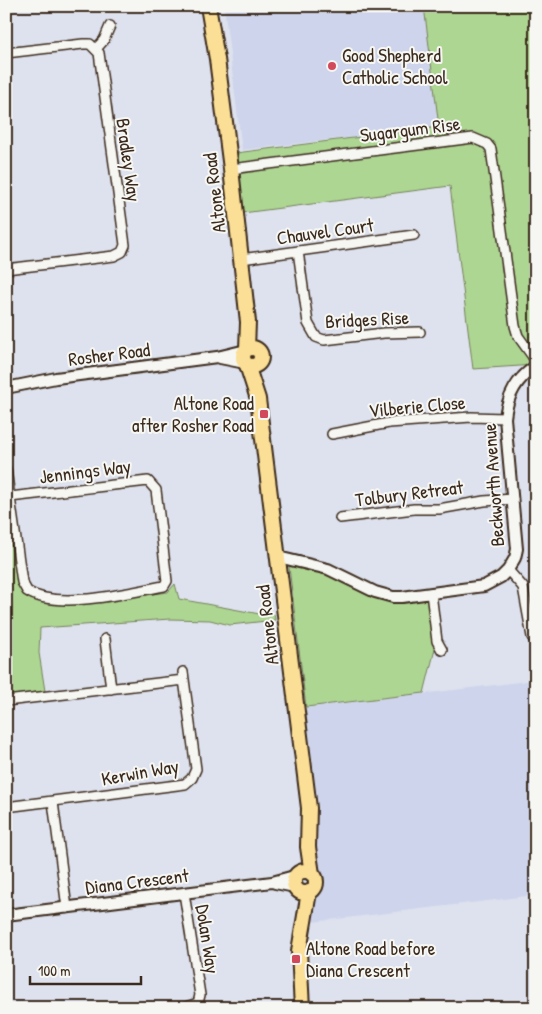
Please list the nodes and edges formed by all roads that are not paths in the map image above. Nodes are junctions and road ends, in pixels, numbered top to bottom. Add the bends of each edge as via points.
1 (208, 6) edge
2 (214, 6) edge
3 (110, 26) dead end
4 (96, 49) junction
5 (6, 53) edge
6 (217, 59) junction
7 (231, 169) junction
8 (414, 235) dead end
9 (298, 251) junction
10 (240, 259) junction
11 (6, 269) edge
12 (420, 332) dead end
13 (251, 357) junction
14 (536, 361) edge
15 (536, 366) edge
16 (6, 388) edge
17 (505, 418) junction
18 (332, 434) dead end
19 (6, 468) edge
20 (10, 497) junction
21 (513, 499) junction
22 (340, 518) dead end
23 (279, 563) junction
24 (508, 570) junction
25 (431, 593) junction
26 (532, 637) dead end
27 (105, 639) dead end
28 (442, 650) dead end
29 (111, 689) junction
30 (6, 701) edge
31 (53, 802) junction
32 (6, 807) edge
33 (302, 882) junction
34 (184, 893) junction
35 (67, 908) junction
36 (6, 915) edge
37 (183, 1008) edge
38 (302, 1008) edge

1 - 6 main road, Altone Road
2 - 6 main road, Altone Road
3 - 4 street
4 - 5 street via 90,44 83,44
4 - 11 street, Bradley Way via 101,59 125,245 122,252 114,256
6 - 7 main road, Altone Road
7 - 10 main road, Altone Road
7 - 14 street, Sugargum Rise via 473,138 487,144 491,150 515,326 518,336
8 - 9 street, Chauvel Court
9 - 10 street, Chauvel Court
9 - 12 street, Bridges Rise via 308,324 316,337 324,340
10 - 13 main road, Altone Road
13 - 16 street, Rosher Road via 217,357 56,378
13 - 23 main road, Altone Road
15 - 17 street, Beckworth Avenue via 520,379 512,391
17 - 18 street, Vilberie Close via 389,423
17 - 21 street, Beckworth Avenue
19 - 20 street, Jennings Way
20 - 20 street, Jennings Way via 148,481 156,490 167,581 164,586 85,600 32,595 22,582
21 - 22 street, Tolbury Retreat
21 - 24 street, Beckworth Avenue via 517,549
23 - 25 street, Beckworth Avenue via 300,563 328,569 383,596 402,598
23 - 33 main road, Altone Road via 308,808 308,848
24 - 25 street, Beckworth Avenue via 484,586
24 - 26 street via 523,587
25 - 28 street via 437,641
27 - 29 street
29 - 30 street, Kerwin Way
29 - 31 street, Kerwin Way via 184,676 196,769 192,778 173,787
31 - 32 street, Kerwin Way
31 - 35 street
33 - 34 street, Diana Crescent via 272,882
33 - 38 main road, Altone Road via 304,923 298,952
34 - 35 street, Diana Crescent
34 - 37 street, Dolan Way via 200,995 198,1003
35 - 36 street, Diana Crescent

